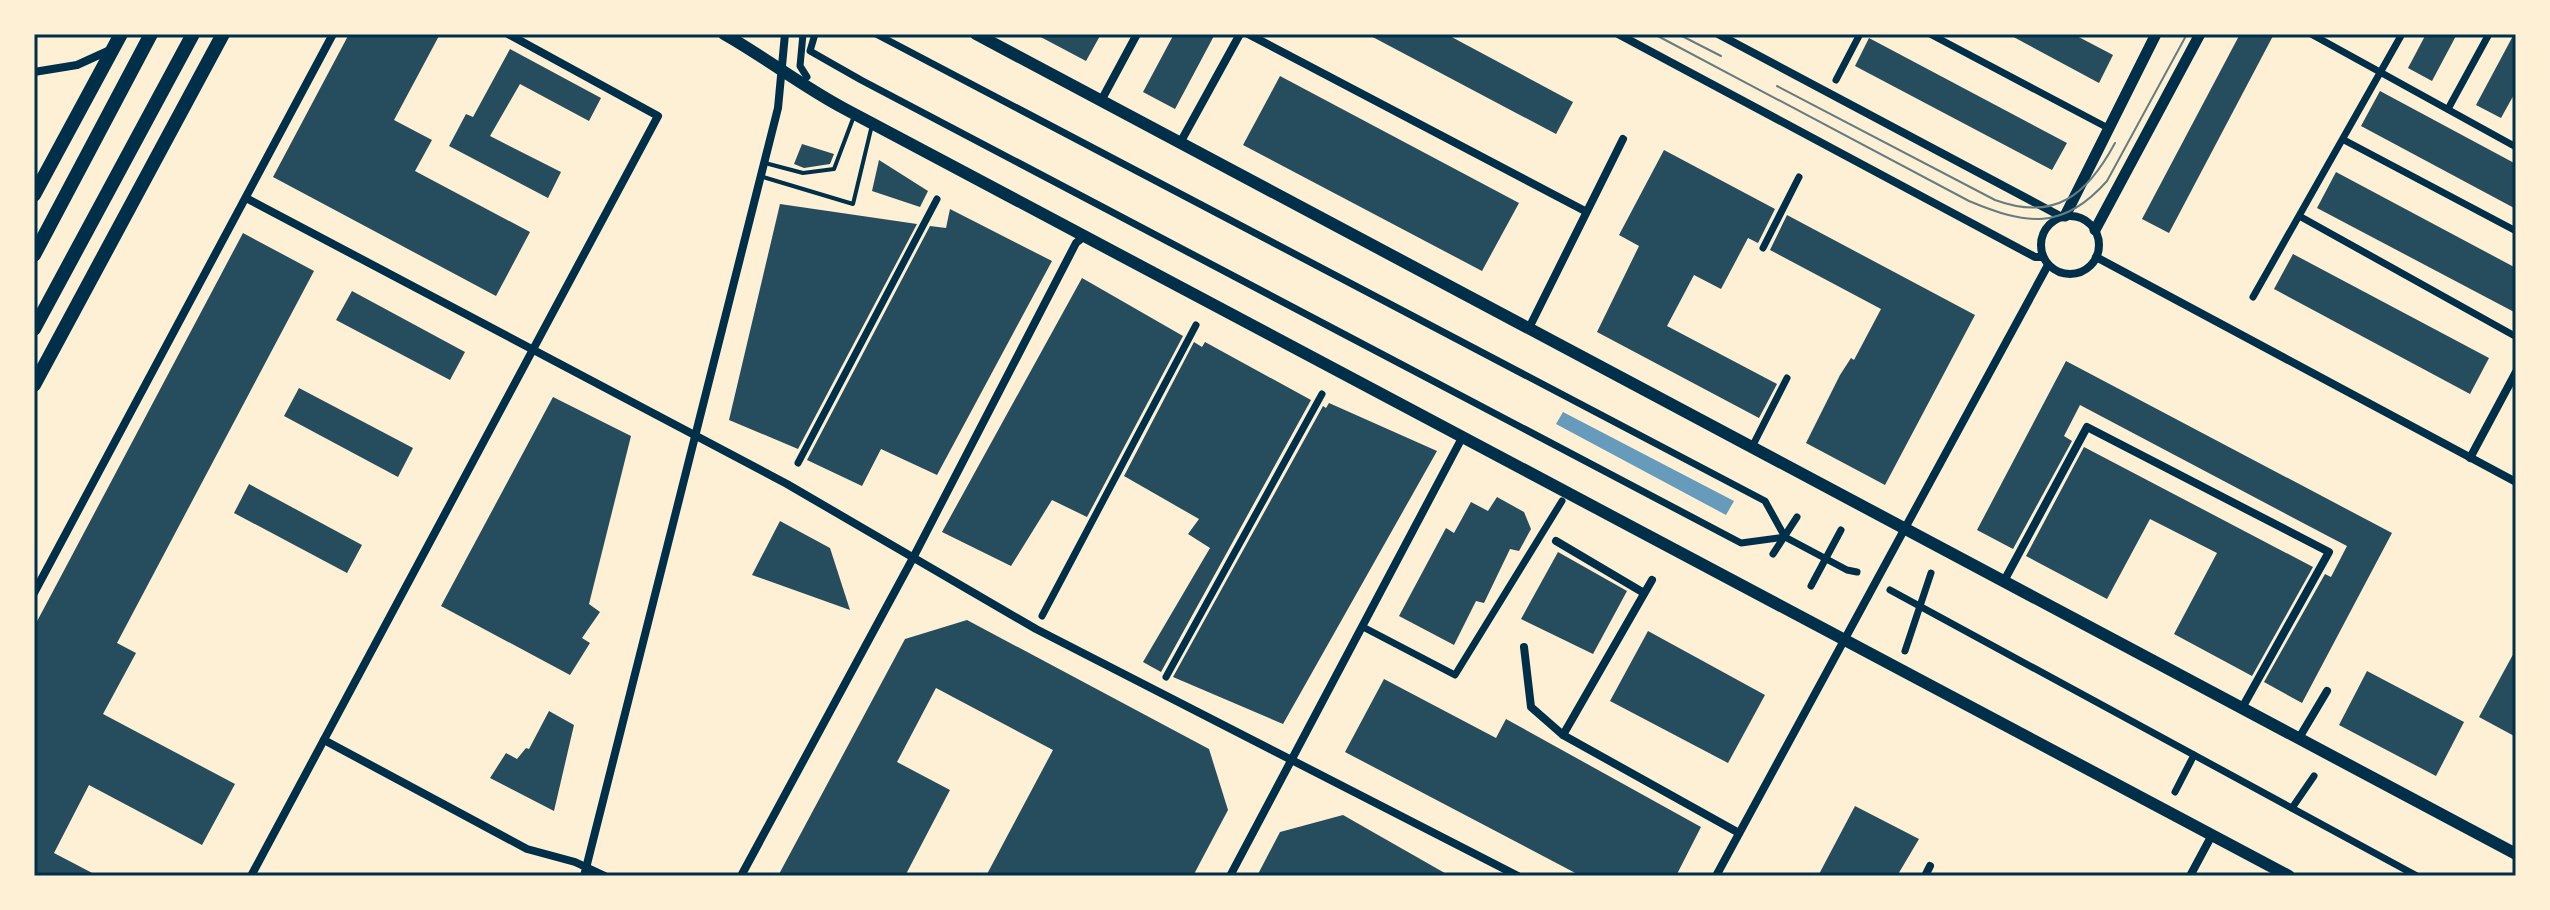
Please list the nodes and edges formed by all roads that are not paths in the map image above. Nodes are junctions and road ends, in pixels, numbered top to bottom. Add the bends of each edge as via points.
1 (151, 34) edge
2 (193, 34) edge
3 (223, 34) edge
4 (333, 34) edge
5 (508, 34) edge
6 (724, 34) edge
7 (785, 34) edge
8 (803, 34) edge
9 (815, 34) edge
10 (876, 34) edge
11 (976, 34) edge
12 (1137, 34) edge
13 (1240, 34) edge
14 (1248, 34) edge
15 (1618, 34) edge
16 (1718, 34) edge
17 (1860, 34) edge
18 (1930, 34) edge
19 (2155, 34) edge
20 (2200, 34) edge
21 (2311, 34) edge
22 (2402, 34) edge
23 (2489, 34) edge
24 (118, 41) edge
25 (782, 70) junction
26 (34, 72) edge
27 (2382, 73) junction
28 (807, 77) dead end
29 (1836, 80) dead end
30 (1102, 99) junction
31 (2448, 109) junction
32 (854, 113) junction
33 (873, 123) junction
34 (2108, 128) junction
35 (1623, 139) dead end
36 (2344, 140) junction
37 (1180, 143) junction
38 (2516, 147) edge
39 (764, 163) junction
40 (761, 176) junction
41 (1799, 177) dead end
42 (34, 195) edge
43 (246, 198) junction
44 (937, 199) dead end
45 (1585, 211) junction
46 (2064, 216) junction
47 (2301, 217) junction
48 (2095, 230) junction
49 (2516, 231) edge
50 (1083, 237) junction
51 (1763, 248) dead end
52 (34, 255) edge
53 (2096, 257) junction
54 (2045, 261) junction
55 (2253, 297) dead end
56 (1196, 325) dead end
57 (1529, 328) junction
58 (34, 329) edge
59 (2513, 335) dead end
60 (533, 348) junction
61 (2516, 372) edge
62 (1787, 378) dead end
63 (34, 385) edge
64 (1322, 394) dead end
65 (1463, 436) junction
66 (695, 437) junction
67 (1752, 447) junction
68 (2470, 458) junction
69 (798, 463) dead end
70 (2516, 482) edge
71 (1562, 501) dead end
72 (1797, 517) dead end
73 (1905, 529) junction
74 (1841, 530) dead end
75 (1785, 537) junction
76 (1556, 541) dead end
77 (1773, 554) dead end
78 (913, 558) junction
79 (1826, 559) junction
80 (1847, 570) junction
81 (1857, 572) dead end
82 (1931, 573) dead end
83 (1652, 580) dead end
84 (1851, 580) dead end
85 (2004, 581) junction
86 (1811, 586) dead end
87 (1890, 590) dead end
88 (34, 593) edge
89 (1644, 593) junction
90 (1918, 605) junction
91 (1042, 616) dead end
92 (1363, 627) junction
93 (1843, 637) junction
94 (1524, 647) dead end
95 (1905, 651) dead end
96 (1166, 677) dead end
97 (2327, 691) dead end
98 (2242, 708) junction
99 (1563, 735) junction
100 (2299, 738) junction
101 (324, 740) junction
102 (2194, 755) junction
103 (1292, 761) junction
104 (2314, 776) dead end
105 (2175, 792) dead end
106 (2292, 808) junction
107 (1739, 833) junction
108 (2212, 835) junction
109 (2516, 854) edge
110 (1930, 866) dead end
111 (585, 871) edge
112 (251, 876) edge
113 (605, 876) edge
114 (741, 876) edge
115 (1230, 876) edge
116 (1518, 876) edge
117 (1716, 876) edge
118 (1925, 876) edge
119 (2190, 876) edge
120 (2289, 876) edge
121 (2417, 876) edge

1 - 52 main road
2 - 58 main road
3 - 63 main road
4 - 43 street
5 - 60 street via 658,116
6 - 25 main road
7 - 25 street
8 - 28 street via 800,66
9 - 75 street via 810,51 861,80 1741,543
10 - 75 street via 1765,501
11 - 30 main road
12 - 30 street
13 - 37 street
14 - 45 street
15 - 54 street
16 - 46 street
17 - 29 street
18 - 34 street
19 - 34 street
20 - 48 street
21 - 27 street
22 - 27 street
23 - 31 street
24 - 26 street via 77,65
24 - 42 main road
25 - 32 main road
25 - 39 street
27 - 31 street
27 - 36 street
30 - 37 main road
31 - 38 street
32 - 33 main road
32 - 39 lane via 834,169 803,173
33 - 40 lane via 853,204
33 - 50 main road
34 - 46 street
35 - 45 street
36 - 47 street
36 - 49 street
37 - 57 main road
39 - 40 street
40 - 66 street
41 - 51 street
43 - 60 street
43 - 88 street
44 - 69 street
45 - 57 street
46 - 48 street via 2082,218
46 - 54 street via 2045,228 2040,247
47 - 55 street
47 - 59 street
48 - 53 street
50 - 65 main road
50 - 78 street
53 - 54 street via 2074,274 2055,271
53 - 68 street
54 - 73 street
56 - 91 street
57 - 67 main road
60 - 66 street
60 - 101 street
61 - 68 street
62 - 67 street
64 - 96 street
65 - 92 street
65 - 93 main road
66 - 78 street
66 - 111 street
67 - 73 main road
68 - 70 street
71 - 92 street via 1455,675
72 - 75 street
73 - 85 main road
73 - 93 street
74 - 79 street
75 - 77 street
75 - 79 street
76 - 89 street
78 - 103 street via 1036,629
78 - 114 street
79 - 80 street
79 - 86 street
80 - 81 street
80 - 84 street
82 - 90 street
83 - 89 street
85 - 98 main road
85 - 98 street via 2087,427 2329,552
87 - 90 street
89 - 99 street
90 - 95 street
90 - 102 street
92 - 103 street
93 - 107 street
93 - 108 main road
94 - 99 street via 1531,707
97 - 100 street
98 - 100 main road
99 - 107 street
100 - 109 main road
101 - 111 street via 527,849
101 - 112 street
102 - 105 street
102 - 106 street
103 - 115 street
103 - 116 street
104 - 106 street
106 - 121 street
107 - 117 street
108 - 119 street
108 - 120 main road
110 - 118 street
111 - 113 street

